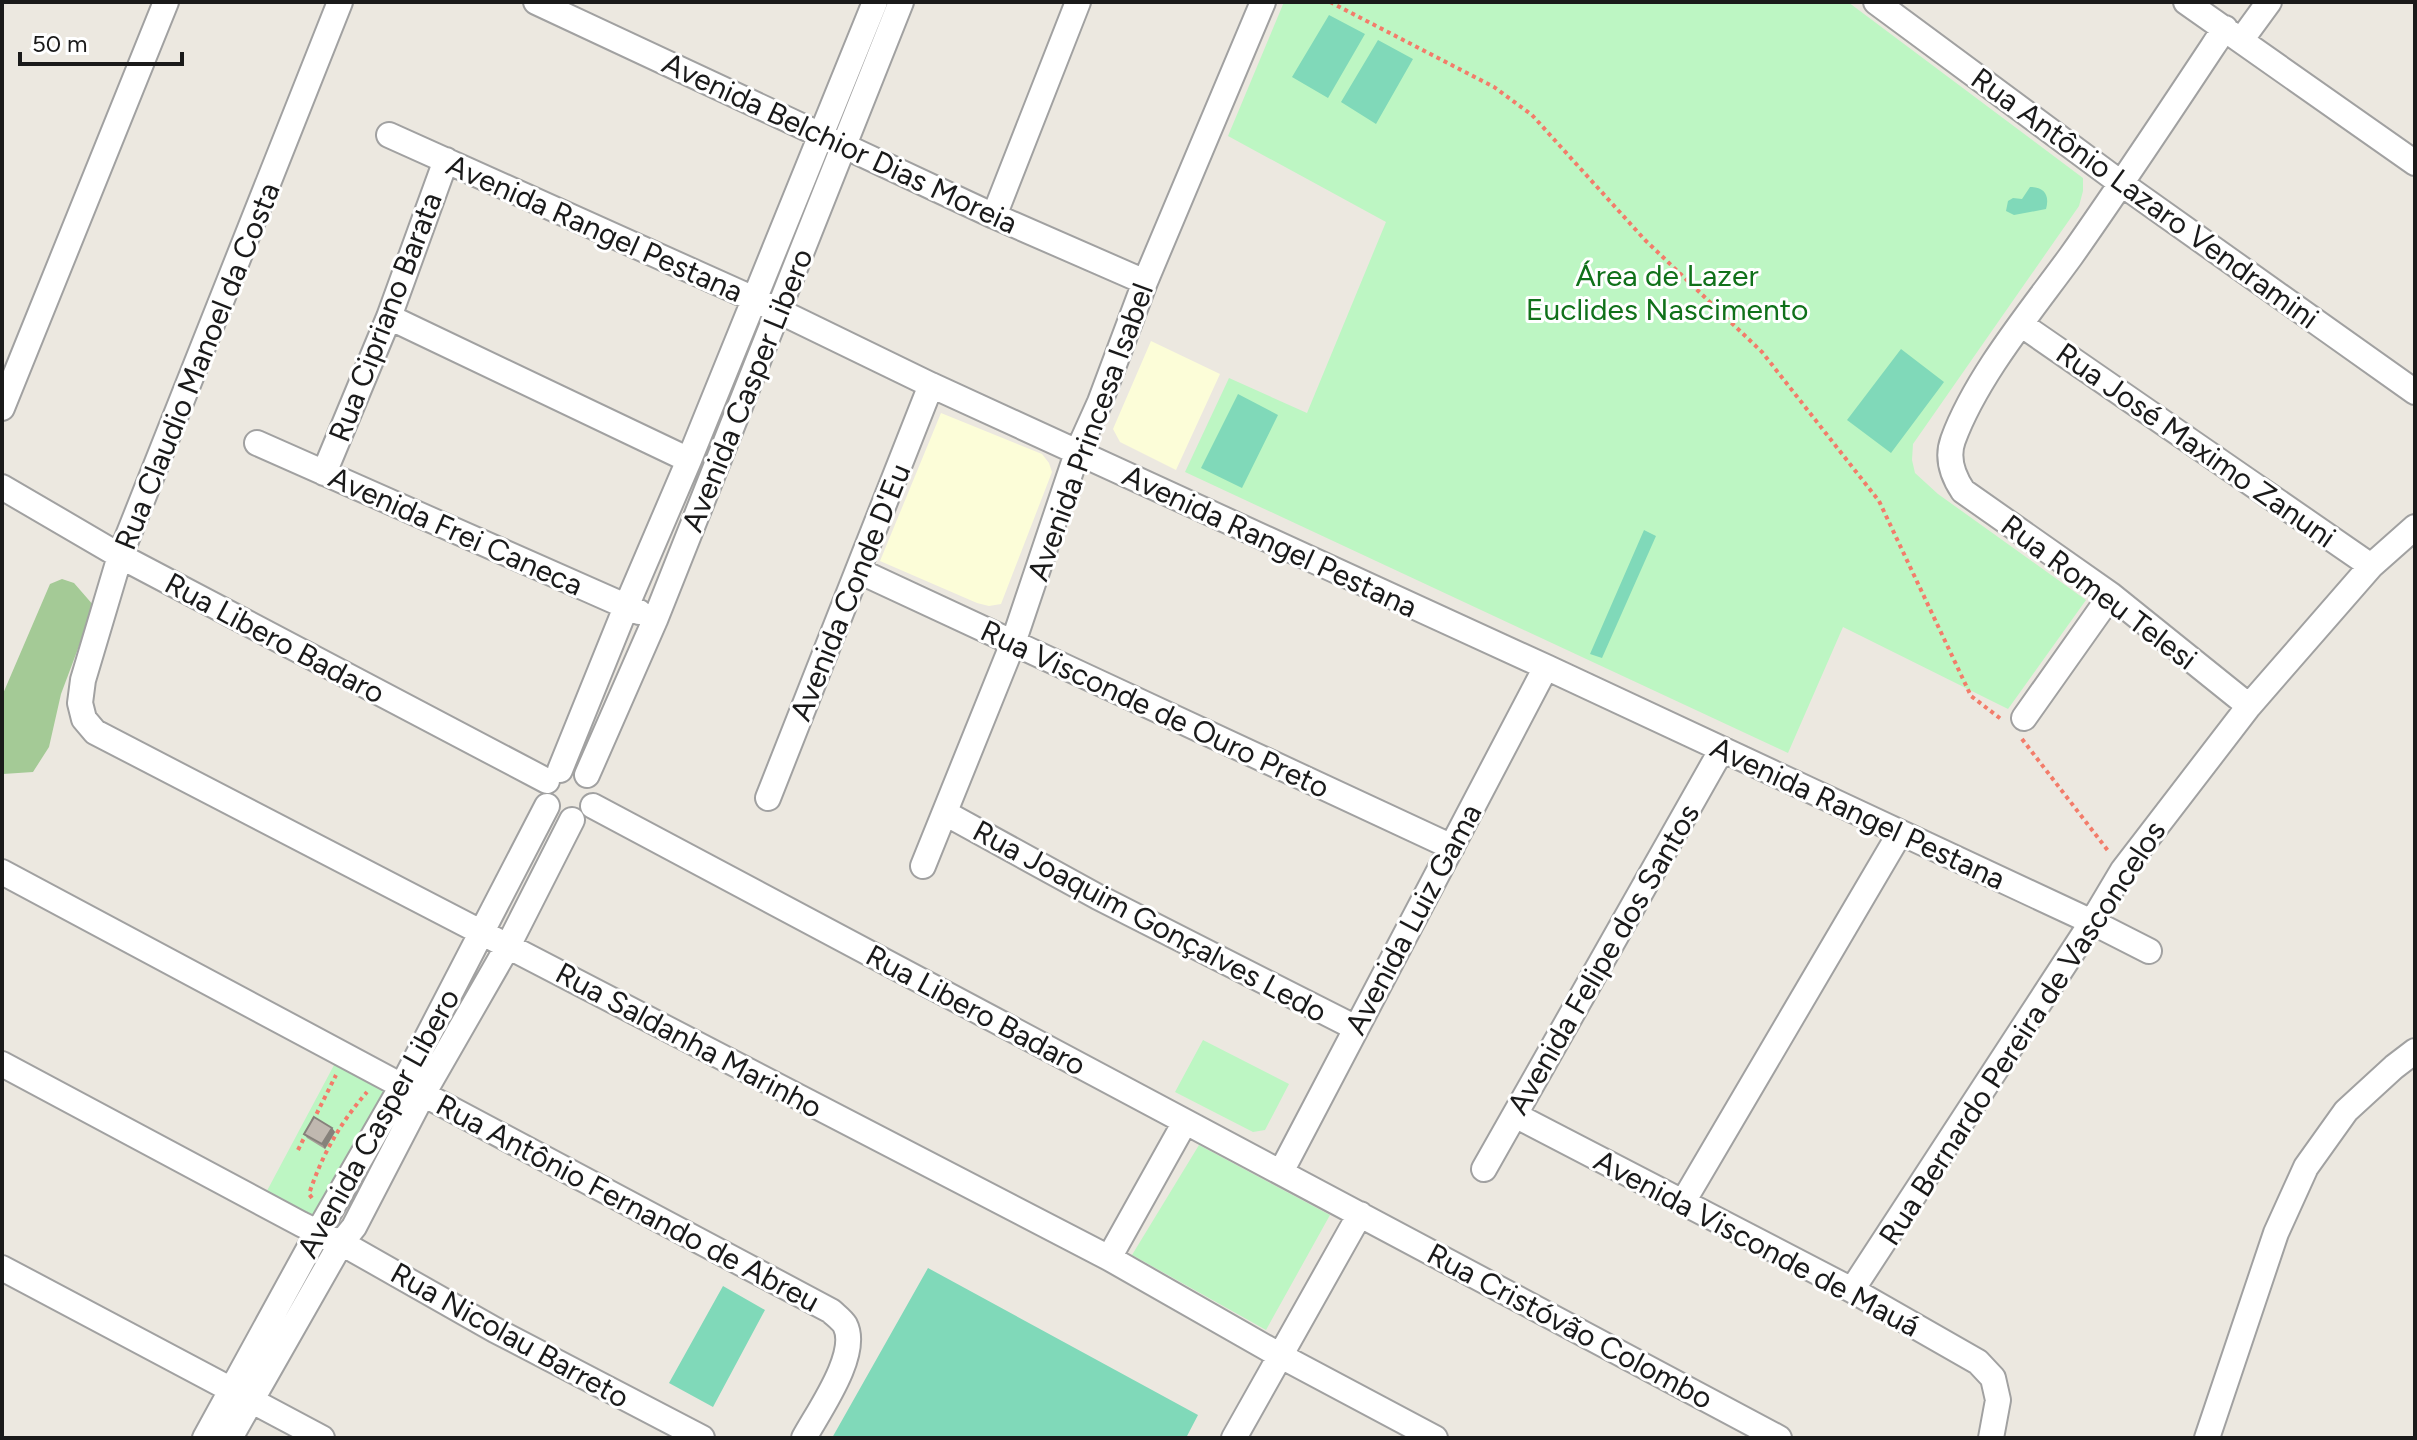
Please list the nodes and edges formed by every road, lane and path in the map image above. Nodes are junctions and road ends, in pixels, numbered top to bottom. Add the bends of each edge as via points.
1 (166, 2) edge
2 (340, 2) edge
3 (536, 2) edge
4 (875, 2) edge
5 (901, 2) edge
6 (1078, 2) edge
7 (1263, 2) edge
8 (1330, 2) edge
9 (1876, 2) edge
10 (2186, 2) edge
11 (2269, 2) edge
12 (2233, 34) junction
13 (820, 134) junction
14 (389, 135) dead end
15 (845, 145) junction
16 (446, 160) junction
17 (2415, 163) edge
18 (2122, 184) junction
19 (994, 216) junction
20 (1145, 282) junction
21 (754, 299) junction
22 (777, 311) junction
23 (389, 317) junction
24 (2022, 325) junction
25 (931, 385) junction
26 (2415, 392) edge
27 (2, 408) edge
28 (257, 443) dead end
29 (1077, 453) junction
30 (689, 460) junction
31 (324, 473) junction
32 (3, 489) edge
33 (2415, 527) edge
34 (120, 556) junction
35 (2371, 566) junction
36 (859, 571) junction
37 (2111, 595) junction
38 (626, 607) junction
39 (655, 620) junction
40 (1013, 643) junction
41 (1546, 667) junction
42 (2249, 706) junction
43 (2016, 725) junction
44 (95, 732) joint
45 (1722, 749) junction
46 (587, 775) junction
47 (554, 776) junction
48 (768, 798) dead end
49 (547, 806) junction
50 (593, 806) junction
51 (945, 813) junction
52 (572, 820) junction
53 (1900, 833) junction
54 (1452, 847) junction
55 (923, 866) dead end
56 (2123, 870) junction
57 (2, 872) edge
58 (2092, 922) junction
59 (481, 931) junction
60 (508, 946) junction
61 (2149, 951) dead end
62 (1356, 1028) junction
63 (2415, 1051) edge
64 (346, 1055) junction
65 (2, 1064) edge
66 (405, 1086) junction
67 (1515, 1115) junction
68 (1185, 1122) junction
69 (298, 1150) dead end
70 (1484, 1169) dead end
71 (1281, 1172) junction
72 (1683, 1202) junction
73 (314, 1203) dead end
74 (1360, 1214) junction
75 (318, 1232) junction
76 (341, 1243) junction
77 (1109, 1258) junction
78 (2, 1268) edge
79 (1852, 1290) junction
80 (1279, 1355) junction
81 (241, 1395) junction
82 (205, 1438) edge
83 (230, 1438) edge
84 (322, 1438) edge
85 (702, 1438) edge
86 (804, 1438) edge
87 (1234, 1438) edge
88 (1435, 1438) edge
89 (1779, 1438) edge
90 (1991, 1438) edge
91 (2207, 1438) edge

1 - 27 street
2 - 34 street, Rua Claudio Manoel da Costa
3 - 13 street, Avenida Belchior Dias Moreia
4 - 13 street, Avenida Casper Libero
5 - 15 street, Avenida Casper Libero
6 - 19 street
7 - 20 street, Avenida Princesa Isabel
8 - 43 path via 1494,87 1532,115 1645,240 1762,352 1879,501 1971,696
9 - 18 street, Rua Antônio Lazaro Vendramini
10 - 12 street
11 - 12 street
12 - 17 street
12 - 18 street
13 - 15 street, Avenida Belchior Dias Moreia
13 - 21 street, Avenida Casper Libero
14 - 16 street, Avenida Rangel Pestana
15 - 19 street, Avenida Belchior Dias Moreia
15 - 22 street, Avenida Casper Libero
16 - 21 street, Avenida Rangel Pestana
16 - 23 street, Rua Cipriano Barata
18 - 24 street
18 - 26 street, Rua Antônio Lazaro Vendramini
19 - 20 street, Avenida Belchior Dias Moreia
20 - 29 street, Avenida Princesa Isabel
21 - 22 street, Avenida Rangel Pestana
21 - 30 street, Avenida Casper Libero
22 - 25 street, Avenida Rangel Pestana
22 - 39 street, Avenida Casper Libero
23 - 30 street
23 - 31 street, Rua Cipriano Barata
24 - 35 street, Rua José Maximo Zanuni
24 - 37 street, Rua Romeu Telesi via 1975,391 1952,442 1953,476 1963,491
25 - 29 street, Avenida Rangel Pestana
25 - 36 street, Avenida Conde D'Eu
28 - 31 street, Avenida Frei Caneca
29 - 40 street, Avenida Princesa Isabel
29 - 41 street, Avenida Rangel Pestana
30 - 38 street, Avenida Casper Libero
31 - 38 street, Avenida Frei Caneca
32 - 34 street, Rua Libero Badaro
33 - 35 street, Rua Bernardo Pereira de Vasconcelos
34 - 44 street, Rua Claudio Manoel da Costa via 83,680 80,703
34 - 47 street, Rua Libero Badaro
35 - 42 street, Rua Bernardo Pereira de Vasconcelos
36 - 40 street, Rua Visconde de Ouro Preto
36 - 48 street, Avenida Conde D'Eu
37 - 42 street, Rua Romeu Telesi
37 - 43 street
38 - 39 street, Avenida Frei Caneca
38 - 47 street, Avenida Casper Libero
39 - 46 street, Avenida Casper Libero
40 - 51 street, Avenida Princesa Isabel
40 - 54 street, Rua Visconde de Ouro Preto
41 - 45 street, Avenida Rangel Pestana
41 - 54 street, Avenida Luiz Gama
42 - 56 street, Rua Bernardo Pereira de Vasconcelos
43 - 56 path
44 - 59 street, Rua Saldanha Marinho
45 - 53 street, Avenida Rangel Pestana
45 - 67 street, Avenida Felipe dos Santos
46 - 47 street via 572,768
46 - 50 street via 596,790
47 - 49 street via 544,794
49 - 52 street via 555,816
49 - 59 street, Avenida Casper Libero
50 - 52 street
50 - 68 street, Rua Libero Badaro
51 - 55 street, Avenida Princesa Isabel
51 - 62 street, Rua Joaquim Gonçalves Ledo
52 - 60 street, Avenida Casper Libero
53 - 58 street, Avenida Rangel Pestana
53 - 72 street
54 - 62 street, Avenida Luiz Gama
56 - 58 street, Rua Bernardo Pereira de Vasconcelos
57 - 64 street, Rua Antônio Fernando de Abreu
58 - 61 street, Avenida Rangel Pestana
58 - 79 street, Rua Bernardo Pereira de Vasconcelos
59 - 60 street, Rua Saldanha Marinho
59 - 66 street, Avenida Casper Libero
60 - 66 street, Avenida Casper Libero
60 - 77 street, Rua Saldanha Marinho
62 - 71 street, Avenida Luiz Gama
63 - 91 street via 2346,1111 2306,1167 2276,1233
64 - 66 street, Rua Antônio Fernando de Abreu
64 - 69 path
65 - 75 street, Rua Nicolau Barreto
66 - 73 path via 368,1090 347,1114 321,1159 309,1194
66 - 75 street, Avenida Casper Libero
66 - 76 street, Avenida Casper Libero via 354,1227
66 - 86 street, Rua Antônio Fernando de Abreu via 831,1311 845,1325 846,1360
67 - 70 street, Avenida Felipe dos Santos
67 - 72 street, Avenida Visconde de Mauá
68 - 71 street, Rua Libero Badaro
68 - 77 street
71 - 74 street, Rua Libero Badaro
72 - 79 street, Avenida Visconde de Mauá
74 - 80 street
74 - 89 street, Rua Cristóvão Colombo
75 - 76 street, Rua Nicolau Barreto
75 - 81 street, Avenida Casper Libero
76 - 81 street, Avenida Casper Libero
76 - 85 street, Rua Nicolau Barreto
77 - 80 street, Rua Saldanha Marinho
78 - 81 street
79 - 90 street, Avenida Visconde de Mauá via 1978,1362 1993,1378 1998,1400
80 - 87 street
80 - 88 street, Rua Saldanha Marinho
81 - 82 street, Avenida Casper Libero
81 - 83 street, Avenida Casper Libero
81 - 84 street

